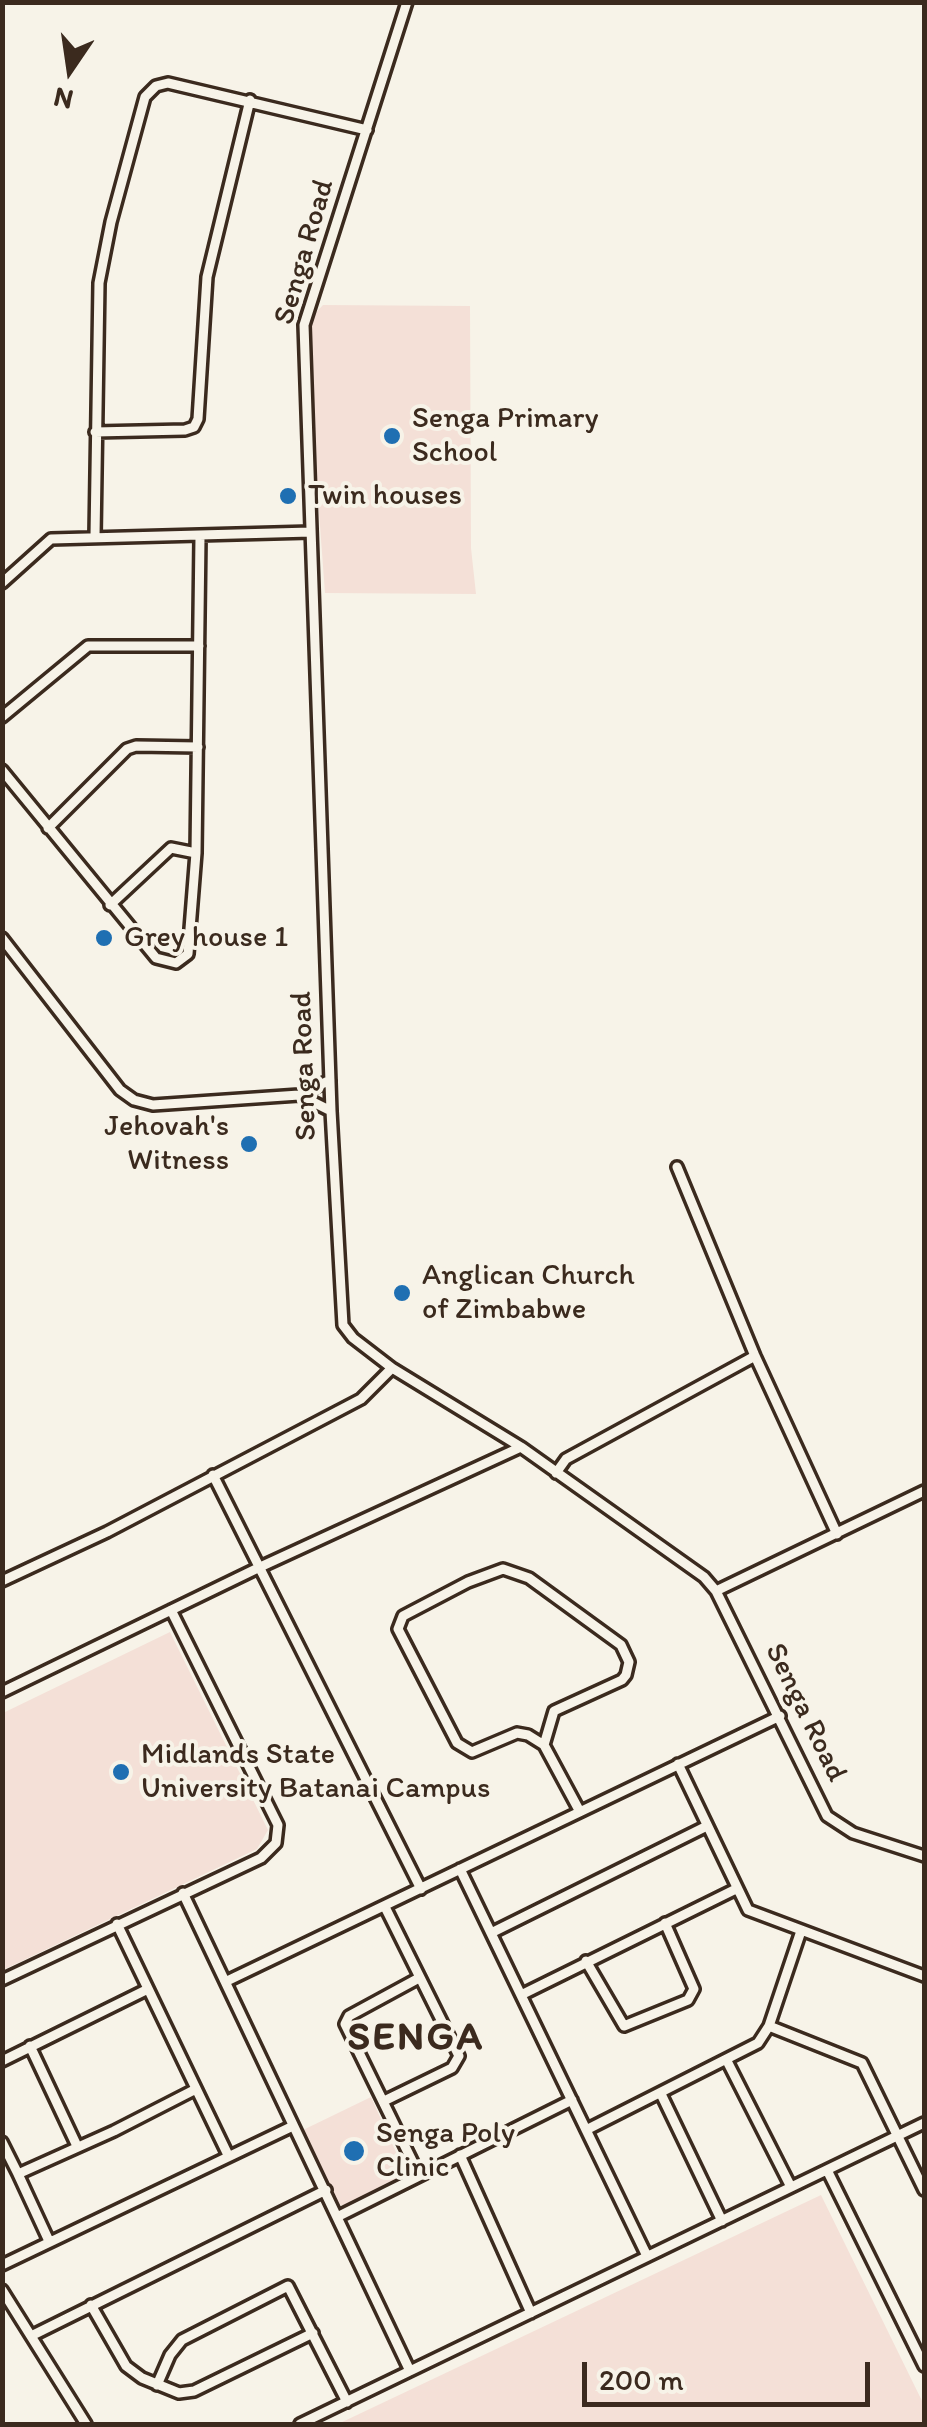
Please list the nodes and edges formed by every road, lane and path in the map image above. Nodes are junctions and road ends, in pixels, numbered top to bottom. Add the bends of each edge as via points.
1 (407, 2) edge
2 (250, 100) junction
3 (367, 130) junction
4 (95, 432) junction
5 (311, 532) junction
6 (94, 536) junction
7 (200, 537) junction
8 (2, 583) edge
9 (199, 646) junction
10 (2, 717) edge
11 (198, 747) junction
12 (2, 770) edge
13 (48, 828) junction
14 (196, 852) junction
15 (110, 905) junction
16 (2, 938) edge
17 (330, 1080) junction
18 (299, 1095) junction
19 (332, 1110) junction
20 (676, 1167) dead end
21 (756, 1356) junction
22 (392, 1368) junction
23 (521, 1447) junction
24 (556, 1473) junction
25 (212, 1475) junction
26 (924, 1491) edge
27 (837, 1534) junction
28 (258, 1568) junction
29 (2, 1581) edge
30 (716, 1591) junction
31 (171, 1610) junction
32 (2, 1692) edge
33 (780, 1716) junction
34 (544, 1745) junction
35 (678, 1764) junction
36 (580, 1810) junction
37 (707, 1826) junction
38 (924, 1856) edge
39 (460, 1868) junction
40 (421, 1889) junction
41 (736, 1889) junction
42 (183, 1893) junction
43 (384, 1907) junction
44 (665, 1923) junction
45 (117, 1924) junction
46 (801, 1931) junction
47 (491, 1933) junction
48 (586, 1961) junction
49 (924, 1976) edge
50 (419, 1978) junction
51 (2, 1980) edge
52 (227, 1981) junction
53 (148, 1989) junction
54 (521, 1995) junction
55 (769, 2026) junction
56 (30, 2046) junction
57 (2, 2061) edge
58 (727, 2061) junction
59 (196, 2089) junction
60 (660, 2094) junction
61 (572, 2100) junction
62 (384, 2101) junction
63 (924, 2123) edge
64 (293, 2126) junction
65 (586, 2130) junction
66 (898, 2135) junction
67 (2, 2142) edge
68 (77, 2146) junction
69 (228, 2155) junction
70 (460, 2155) junction
71 (827, 2170) junction
72 (18, 2174) junction
73 (419, 2175) junction
74 (791, 2187) junction
75 (326, 2190) junction
76 (924, 2190) edge
77 (339, 2216) junction
78 (722, 2221) junction
79 (49, 2241) junction
80 (647, 2256) junction
81 (2, 2265) edge
82 (2, 2290) edge
83 (91, 2305) junction
84 (531, 2313) junction
85 (313, 2333) junction
86 (31, 2336) junction
87 (924, 2366) edge
88 (410, 2371) junction
89 (157, 2385) junction
90 (347, 2402) junction
91 (86, 2424) edge
92 (300, 2424) edge

1 - 3 street, Senga Road
2 - 3 street
2 - 4 street via 206,277 198,419 186,430
2 - 4 street via 168,83 145,96 99,283
3 - 5 street, Senga Road via 304,325
4 - 6 street
5 - 7 street
5 - 17 street, Senga Road
6 - 7 street
6 - 8 street via 51,539
7 - 9 street
9 - 10 street via 88,646
9 - 11 street
11 - 13 street via 127,749
11 - 14 street
12 - 13 street
13 - 15 street
14 - 15 street via 171,848
14 - 15 street via 192,939 188,954 176,962 156,958
16 - 18 street via 134,1100
17 - 18 street
17 - 19 street, Senga Road
18 - 19 street
19 - 22 street, Senga Road via 340,1314 354,1338
20 - 21 street
21 - 24 street via 566,1458
21 - 27 street
22 - 23 street, Senga Road
22 - 25 street via 361,1399
23 - 24 street, Senga Road
23 - 28 street
24 - 30 street, Senga Road via 682,1559
25 - 28 street
25 - 29 street
26 - 27 street
27 - 30 street
28 - 31 street
28 - 40 street
30 - 33 street, Senga Road
31 - 32 street
31 - 42 street via 279,1834 270,1852
33 - 35 street
33 - 38 street, Senga Road via 833,1823
34 - 34 street via 517,1732 476,1750 462,1749 400,1635 403,1616 503,1569 530,1578 621,1645 629,1662 626,1676 554,1711
34 - 36 street
35 - 36 street
35 - 37 street
36 - 39 street
37 - 41 street
37 - 47 street
39 - 40 street
39 - 47 street
40 - 43 street
41 - 44 street
41 - 46 street via 752,1912
42 - 45 street
42 - 52 street
43 - 50 street
43 - 52 street
44 - 48 street
44 - 48 street via 694,1989 688,2000 624,2026
45 - 51 street
45 - 53 street
46 - 49 street
46 - 55 street
47 - 54 street
48 - 54 street
50 - 62 street via 345,2024
50 - 62 street via 458,2060
52 - 64 street
53 - 56 street
53 - 59 street
54 - 61 street
55 - 58 street via 758,2044
55 - 66 street via 862,2063
56 - 57 street
56 - 68 street
58 - 60 street
58 - 74 street
59 - 68 street
59 - 69 street
60 - 65 street
60 - 78 street
61 - 65 street
61 - 70 street
62 - 73 street
63 - 66 street
64 - 69 street
64 - 75 street
65 - 80 street
66 - 71 street
66 - 76 street
67 - 72 street
68 - 72 street
69 - 79 street
70 - 73 street
70 - 84 street
71 - 74 street
71 - 87 street
72 - 79 street
73 - 77 street
74 - 78 street
75 - 77 street
75 - 83 street
77 - 88 street
78 - 80 street
79 - 81 street
80 - 84 street
82 - 86 street
83 - 86 street
83 - 89 street via 118,2357
84 - 88 street
85 - 89 street via 188,2394
85 - 89 street via 284,2286 182,2340
85 - 90 street
86 - 91 street
88 - 90 street
90 - 92 street

